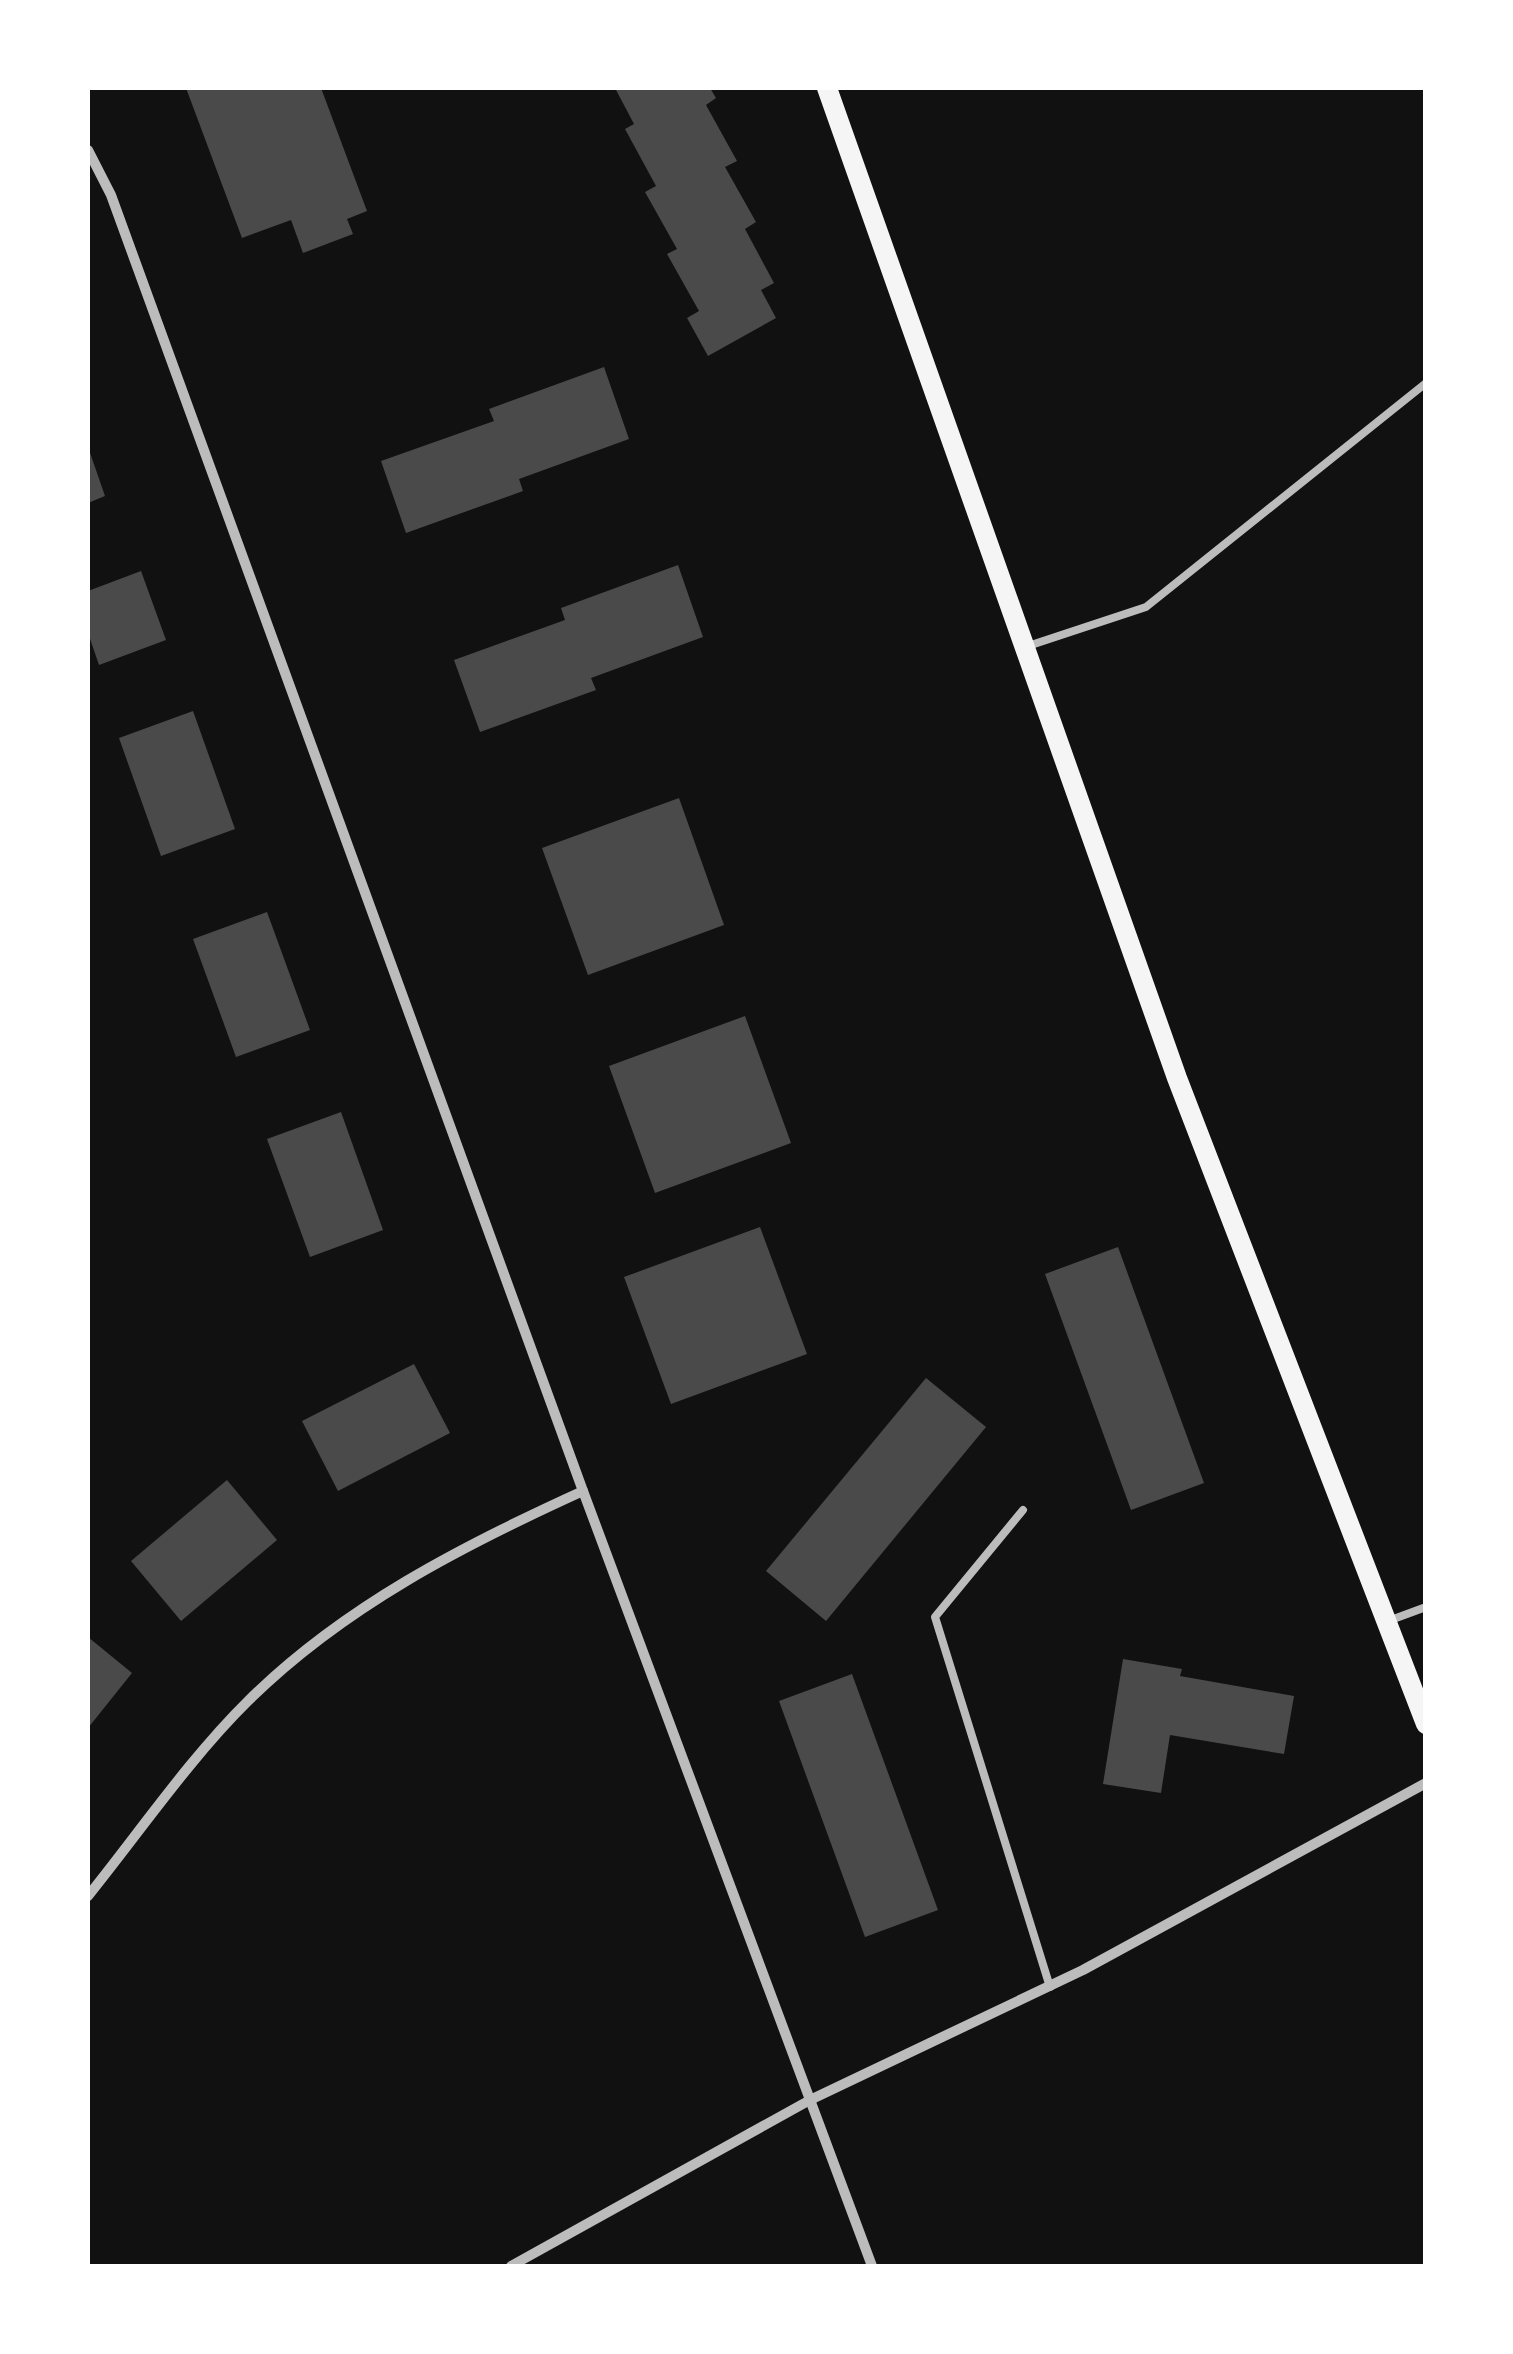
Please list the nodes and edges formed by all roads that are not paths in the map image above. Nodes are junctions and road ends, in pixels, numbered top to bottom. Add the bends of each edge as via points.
1 (827, 88) edge
2 (88, 150) edge
3 (1426, 383) edge
4 (1025, 647) junction
5 (583, 1491) junction
6 (1023, 1510) dead end
7 (1426, 1607) edge
8 (1383, 1623) junction
9 (1426, 1724) edge
10 (1426, 1783) edge
11 (88, 1896) edge
12 (1050, 1987) junction
13 (810, 2100) junction
14 (511, 2266) edge
15 (872, 2266) edge

1 - 4 main road
2 - 5 street via 111,195
3 - 4 lane via 1146,608
4 - 8 main road via 1177,1078
5 - 11 street via 474,1541 310,1647 246,1702
5 - 13 street
6 - 12 lane via 935,1617
7 - 8 lane
8 - 9 main road
10 - 12 street
12 - 13 street
13 - 14 street
13 - 15 street

